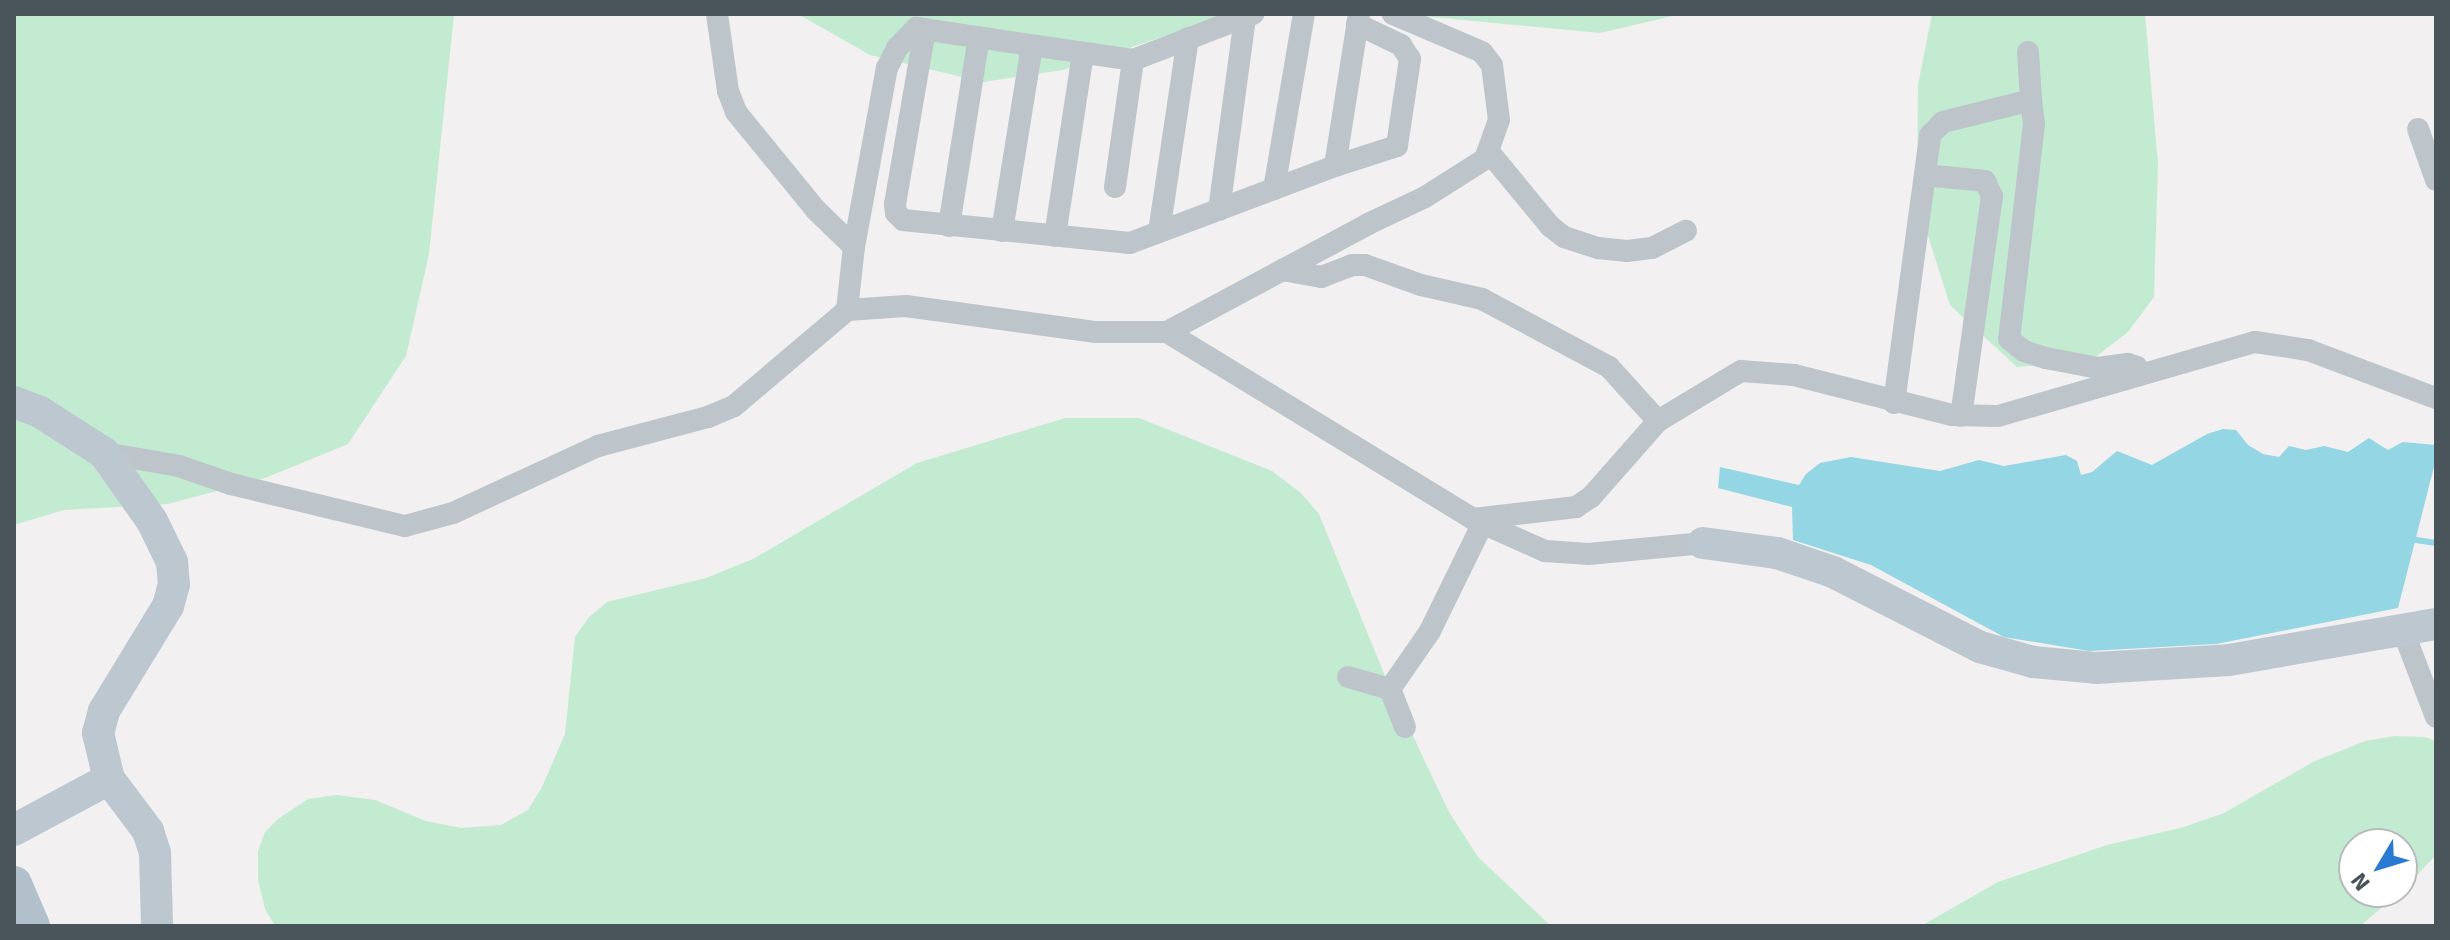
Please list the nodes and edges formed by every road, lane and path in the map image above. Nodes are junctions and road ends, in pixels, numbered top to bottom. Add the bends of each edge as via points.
1 (717, 14) edge
2 (1304, 14) edge
3 (1393, 14) edge
4 (1249, 16) edge
5 (1358, 19) edge
6 (925, 29) junction
7 (979, 37) junction
8 (1188, 38) junction
9 (1032, 45) junction
10 (2028, 52) dead end
11 (1083, 53) junction
12 (1133, 60) junction
13 (2031, 100) junction
14 (2418, 129) dead end
15 (1489, 152) junction
16 (1335, 166) junction
17 (1925, 175) junction
18 (2436, 180) edge
19 (1115, 187) dead end
20 (1274, 189) junction
21 (1219, 210) junction
22 (949, 226) junction
23 (1002, 231) junction
24 (1686, 231) dead end
25 (1159, 232) junction
26 (1055, 236) junction
27 (854, 247) junction
28 (1282, 270) junction
29 (847, 310) junction
30 (1167, 332) junction
31 (2153, 372) junction
32 (2436, 398) edge
33 (14, 402) edge
34 (1894, 403) junction
35 (1961, 416) junction
36 (1658, 421) junction
37 (104, 453) junction
38 (1478, 521) junction
39 (1703, 543) joint
40 (2436, 624) edge
41 (2402, 628) junction
42 (1348, 677) dead end
43 (1390, 689) junction
44 (2436, 717) edge
45 (1405, 727) dead end
46 (109, 779) junction
47 (14, 830) edge
48 (14, 884) edge
49 (32, 926) edge
50 (157, 926) edge

1 - 27 street via 736,112 816,210
2 - 20 street
3 - 15 street via 1469,45 1492,65 1499,120
4 - 8 street
4 - 21 street
5 - 16 street
5 - 16 street via 1401,45 1410,59 1397,146
6 - 7 street
6 - 22 street via 896,213 903,220
6 - 27 street via 916,28 887,68
7 - 9 street
7 - 22 street
8 - 12 street
8 - 25 street
9 - 11 street
9 - 23 street
10 - 13 street
11 - 12 street
11 - 26 street
12 - 19 street
13 - 17 street via 1943,122 1930,135
13 - 31 street via 2034,124 2009,339 2046,358 2098,368 2128,364
14 - 18 street
15 - 24 street via 1564,237 1627,251 1652,248
15 - 28 street via 1466,174
16 - 20 street
17 - 34 street
17 - 35 street via 1985,181 1992,196
20 - 21 street
21 - 25 street
22 - 23 street
23 - 26 street
25 - 26 street via 1130,243
27 - 29 street
28 - 30 street
28 - 36 street via 1321,277 1365,265 1482,299 1609,367
29 - 30 street via 906,306 1096,332
29 - 37 street via 734,406 598,446 453,513 405,526 231,484 179,466
30 - 38 street
31 - 32 street via 2255,342 2308,350
31 - 35 street via 1998,416
33 - 37 street via 40,412
34 - 35 street
34 - 36 street via 1794,375 1741,371
36 - 38 street via 1576,507
37 - 46 street via 152,521 172,562 174,584 168,606 104,711 98,733
38 - 39 street via 1545,551 1589,554
38 - 43 street via 1430,631
39 - 41 street via 1777,553 1833,572 1980,647 2033,662 2096,668 2229,660
40 - 41 street
41 - 44 street
42 - 43 street
43 - 45 street
46 - 47 street
46 - 50 street via 148,831 155,853
48 - 49 main road

